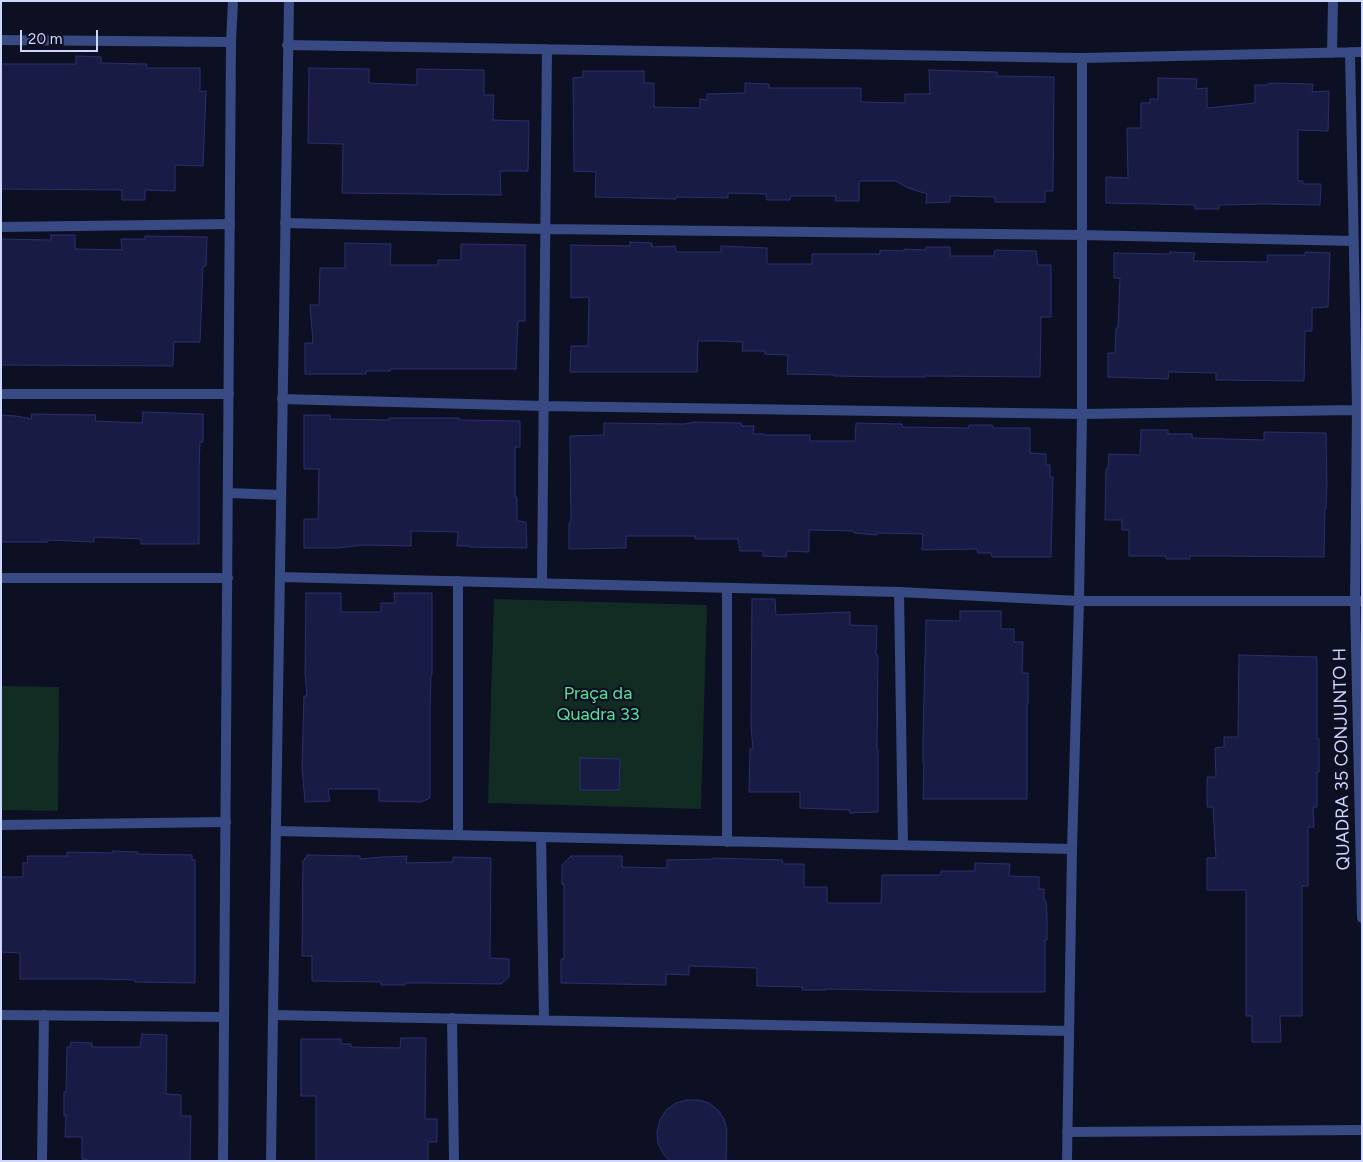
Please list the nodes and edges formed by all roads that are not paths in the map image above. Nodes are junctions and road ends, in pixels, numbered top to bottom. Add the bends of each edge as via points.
1 (233, 1) edge
2 (289, 1) edge
3 (1333, 1) edge
4 (1, 40) edge
5 (232, 42) junction
6 (287, 45) junction
7 (547, 50) junction
8 (1332, 52) junction
9 (1350, 52) junction
10 (1362, 52) edge
11 (1082, 58) junction
12 (285, 222) junction
13 (230, 224) junction
14 (1, 227) edge
15 (545, 229) junction
16 (1082, 235) junction
17 (1354, 241) junction
18 (1, 394) edge
19 (229, 394) junction
20 (282, 399) junction
21 (543, 406) junction
22 (1357, 410) junction
23 (1082, 414) junction
24 (228, 493) junction
25 (281, 495) junction
26 (280, 577) junction
27 (1, 578) edge
28 (228, 578) junction
29 (458, 582) junction
30 (542, 583) junction
31 (727, 588) junction
32 (899, 592) junction
33 (1079, 601) junction
34 (1358, 601) edge
35 (226, 822) junction
36 (1, 825) edge
37 (276, 831) junction
38 (458, 835) junction
39 (541, 837) junction
40 (727, 842) junction
41 (903, 845) junction
42 (1072, 849) junction
43 (1362, 918) edge
44 (1, 1015) edge
45 (44, 1015) junction
46 (273, 1015) junction
47 (224, 1017) junction
48 (452, 1018) junction
49 (544, 1020) junction
50 (1069, 1031) junction
51 (1362, 1130) edge
52 (1067, 1132) junction
53 (42, 1161) edge
54 (223, 1161) edge
55 (272, 1161) edge
56 (454, 1161) edge
57 (1067, 1161) edge

1 - 5 street
2 - 6 street
3 - 8 street
4 - 5 street
5 - 13 street
6 - 7 street
6 - 12 street
7 - 11 street
7 - 15 street
8 - 9 street
8 - 11 street
9 - 10 street
9 - 17 street, QUADRA 35 CONJUNTO H
11 - 16 street
12 - 15 street
12 - 20 street
13 - 14 street
13 - 19 street
15 - 16 street
15 - 21 street
16 - 17 street
16 - 23 street
17 - 22 street, QUADRA 35 CONJUNTO H
18 - 19 street
19 - 24 street
20 - 21 street
20 - 25 street
21 - 23 street
21 - 30 street
22 - 23 street
22 - 34 street, QUADRA 35 CONJUNTO H
23 - 33 street
24 - 25 street
24 - 28 street
25 - 26 street
26 - 29 street
26 - 37 street
27 - 28 street
28 - 35 street
29 - 30 street
29 - 38 street
30 - 31 street
31 - 32 street
31 - 40 street
32 - 33 street
32 - 41 street
33 - 34 street
33 - 42 street
34 - 43 street, QUADRA 35 CONJUNTO H
35 - 36 street
35 - 47 street
37 - 38 street
37 - 46 street
38 - 39 street
39 - 40 street
39 - 49 street
40 - 41 street
41 - 42 street
42 - 50 street
44 - 45 street
45 - 47 street
45 - 53 street
46 - 48 street
46 - 55 street
47 - 54 street
48 - 49 street
48 - 56 street
49 - 50 street
50 - 52 street
51 - 52 street
52 - 57 street

